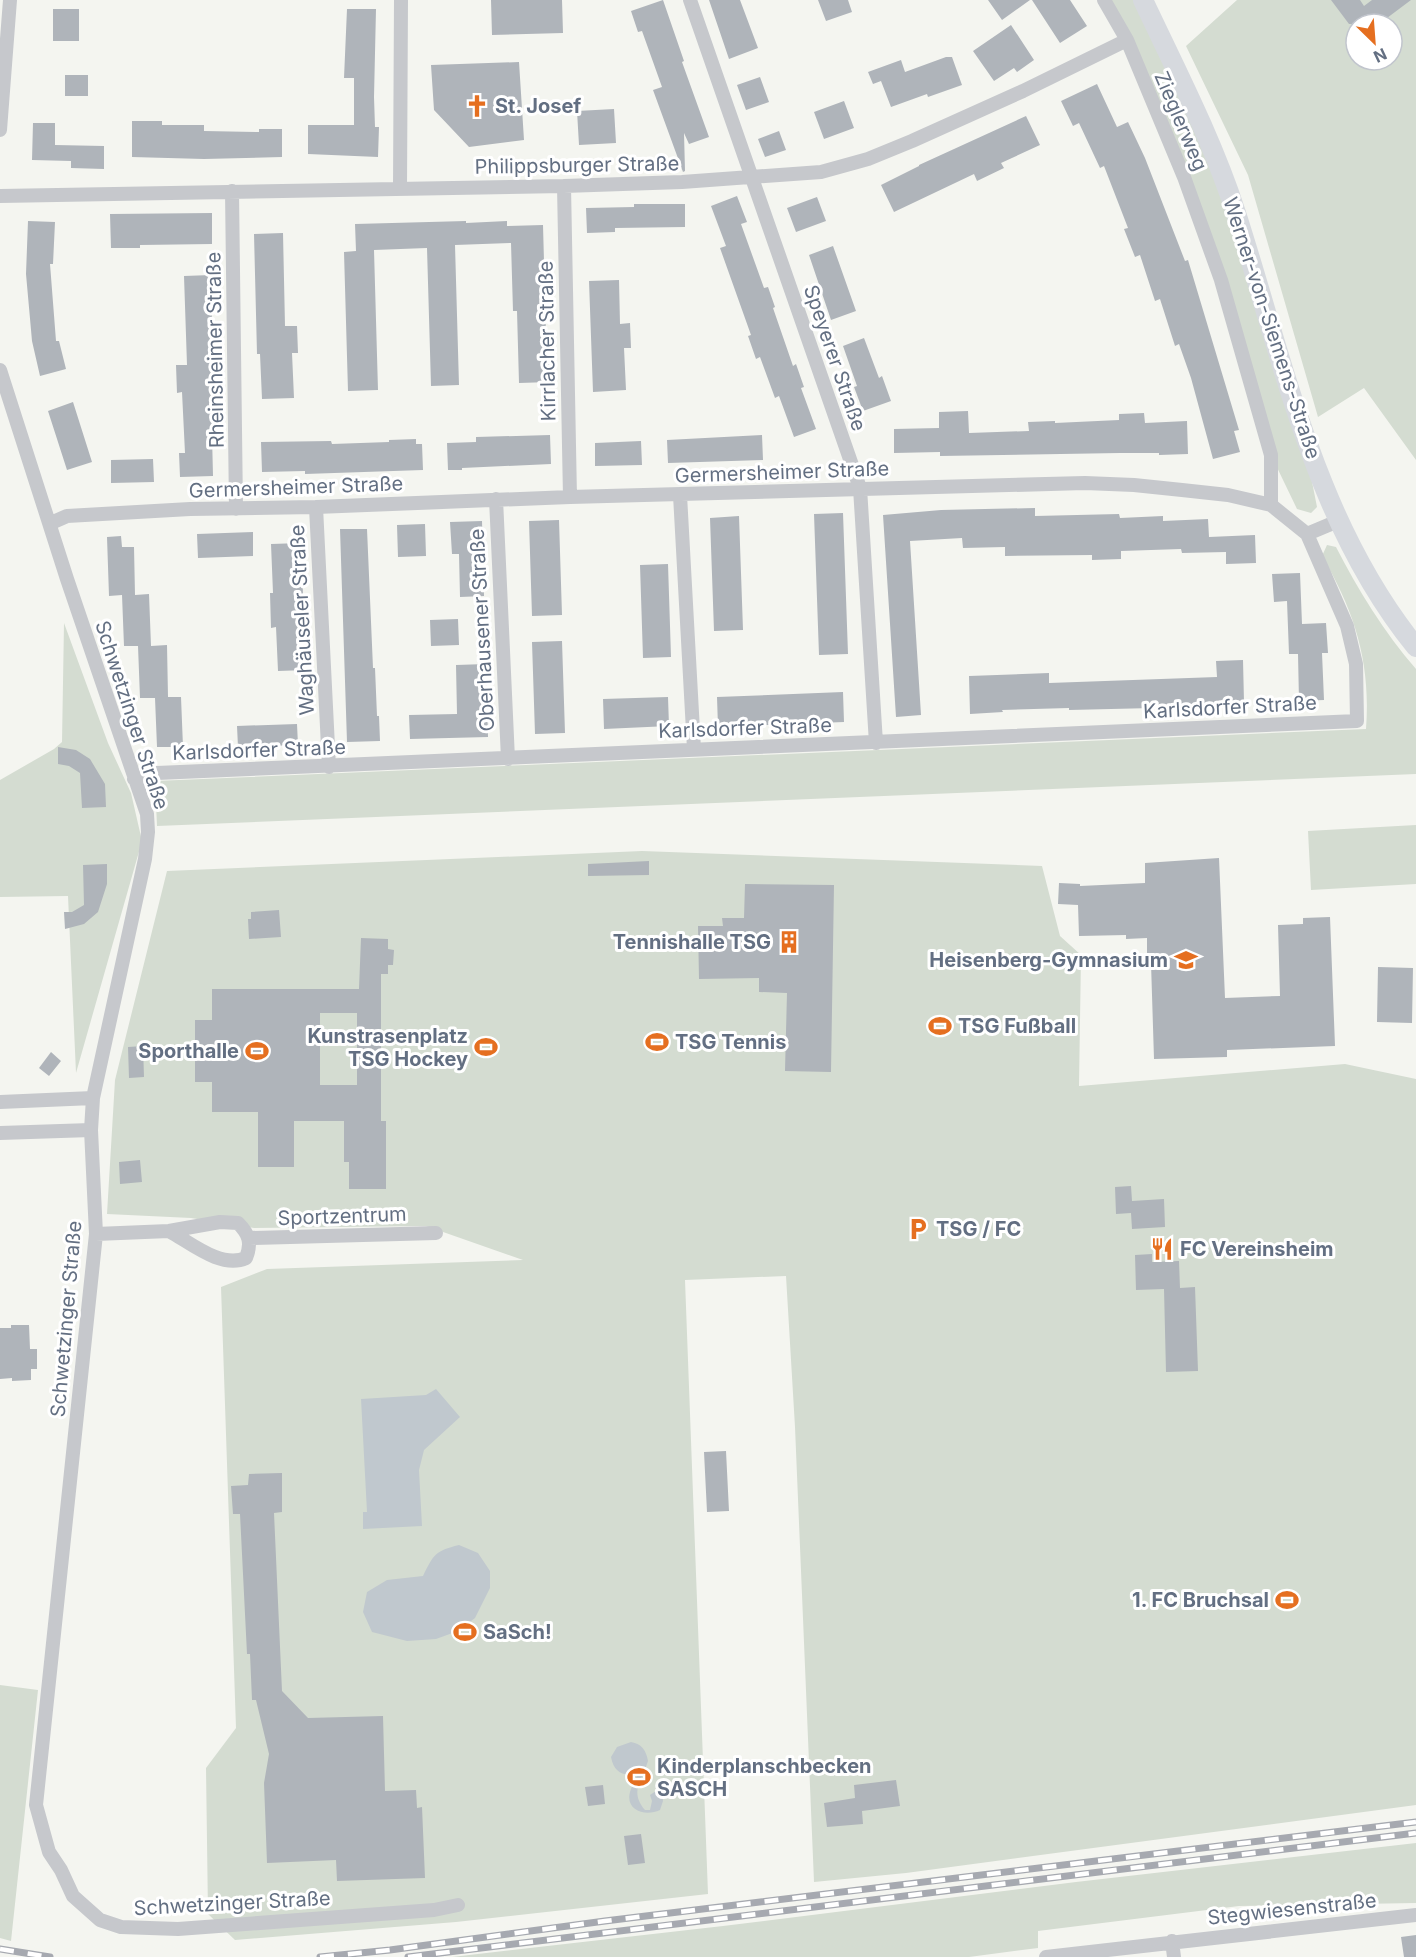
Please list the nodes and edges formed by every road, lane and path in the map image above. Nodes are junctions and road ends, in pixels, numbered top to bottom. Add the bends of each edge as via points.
1 (10, 0) edge
2 (401, 0) edge
3 (690, 0) edge
4 (1104, 0) edge
5 (1143, 0) edge
6 (1126, 40) junction
7 (0, 130) edge
8 (752, 178) junction
9 (564, 186) junction
10 (400, 188) junction
11 (232, 191) junction
12 (0, 196) edge
13 (0, 370) edge
14 (860, 488) junction
15 (680, 495) junction
16 (570, 496) junction
17 (496, 499) junction
18 (1271, 505) junction
19 (316, 507) junction
20 (236, 509) junction
21 (1338, 521) junction
22 (51, 523) junction
23 (1307, 534) junction
24 (1416, 647) edge
25 (1358, 721) joint
26 (876, 743) junction
27 (694, 749) junction
28 (508, 759) junction
29 (328, 767) junction
30 (134, 779) junction
31 (93, 1098) junction
32 (0, 1102) edge
33 (91, 1130) junction
34 (0, 1133) edge
35 (169, 1231) junction
36 (436, 1233) dead end
37 (96, 1234) junction
38 (250, 1238) junction
39 (458, 1905) dead end
40 (1416, 1915) edge
41 (1172, 1941) junction
42 (1046, 1957) edge
43 (1174, 1957) edge

1 - 7 street
2 - 10 street
3 - 8 street, Speyerer Straße
4 - 6 street, Zieglerweg
5 - 21 main road, Werner-von-Siemens-Straße via 1219,162 1300,421
6 - 8 street, Philippsburger Straße via 1023,91 868,159 821,172
6 - 18 street, Zieglerweg via 1184,177 1221,280 1271,455
8 - 9 street, Philippsburger Straße
8 - 14 street, Speyerer Straße
9 - 10 street, Philippsburger Straße
9 - 16 street, Kirrlacher Straße
10 - 11 street, Philippsburger Straße
11 - 12 street, Philippsburger Straße
11 - 20 street, Rheinsheimer Straße
13 - 22 street, Schwetzinger Straße
14 - 15 street, Germersheimer Straße
14 - 18 street, Germersheimer Straße via 1134,485 1228,495
14 - 26 street, Speyerer Straße
15 - 16 street, Germersheimer Straße
15 - 27 street
16 - 17 street, Germersheimer Straße
17 - 19 street, Germersheimer Straße
17 - 28 street, Oberhausener Straße
18 - 23 street, Germersheimer Straße
19 - 20 street, Germersheimer Straße
19 - 29 street, Waghäuseler Straße
20 - 22 street, Germersheimer Straße via 104,513 67,516
21 - 23 street
21 - 24 main road, Werner-von-Siemens-Straße via 1377,594
22 - 30 street, Schwetzinger Straße
23 - 25 street, Germersheimer Straße via 1347,626 1356,664
25 - 26 street, Karlsdorfer Straße
26 - 27 street, Karlsdorfer Straße
27 - 28 street, Karlsdorfer Straße
28 - 29 street, Karlsdorfer Straße
29 - 30 street, Karlsdorfer Straße via 157,773
30 - 31 street, Schwetzinger Straße via 147,814 145,859
31 - 32 street
31 - 33 street, Schwetzinger Straße
33 - 34 street
33 - 37 street, Schwetzinger Straße
35 - 37 street
35 - 38 street via 238,1222
35 - 38 street via 220,1260 236,1262 246,1258
36 - 38 street, Sportzentrum
37 - 39 street, Schwetzinger Straße via 36,1805 49,1852 73,1896 100,1920 121,1927 178,1929
40 - 41 street, Stegwiesenstraße
41 - 42 street, Stegwiesenstraße
41 - 43 street

